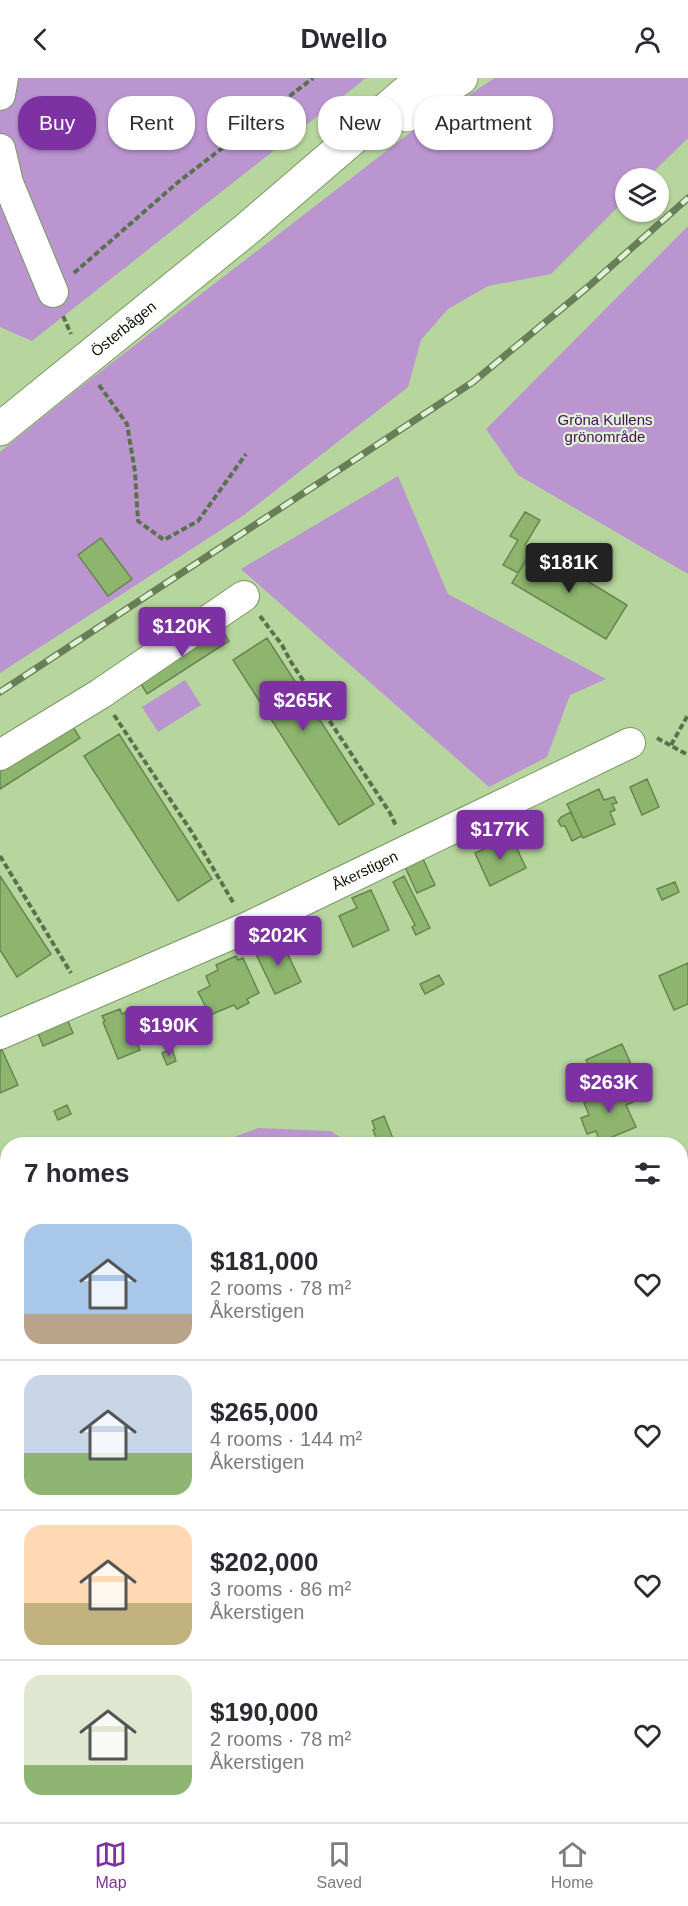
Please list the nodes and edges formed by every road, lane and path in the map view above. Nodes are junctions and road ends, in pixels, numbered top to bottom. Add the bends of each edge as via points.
1 (3, 78) edge
2 (313, 78) edge
3 (423, 78) edge
4 (461, 78) edge
5 (0, 95) edge
6 (0, 149) edge
7 (247, 229) junction
8 (52, 292) junction
9 (82, 362) junction
10 (0, 429) edge
11 (246, 454) dead end
12 (244, 596) joint
13 (100, 694) junction
14 (688, 715) edge
15 (630, 743) dead end
16 (671, 745) dead end
17 (0, 755) edge
18 (408, 851) junction
19 (0, 856) edge
20 (249, 927) junction
21 (85, 997) junction
22 (0, 1034) edge

1 - 5 street
2 - 8 path via 177,183
3 - 7 main road, Österbågen
4 - 7 main road, Österbågen
6 - 8 street via 8,183
7 - 9 main road, Österbågen
8 - 9 path
9 - 10 main road, Österbågen
9 - 11 path via 127,424 138,521 164,540 198,521
12 - 13 street
12 - 18 path via 282,645 390,813
13 - 17 street
13 - 20 path via 188,825
14 - 16 path
15 - 18 street, Åkerstigen
18 - 20 street, Åkerstigen
19 - 21 path
20 - 21 street, Åkerstigen
21 - 22 street, Åkerstigen

